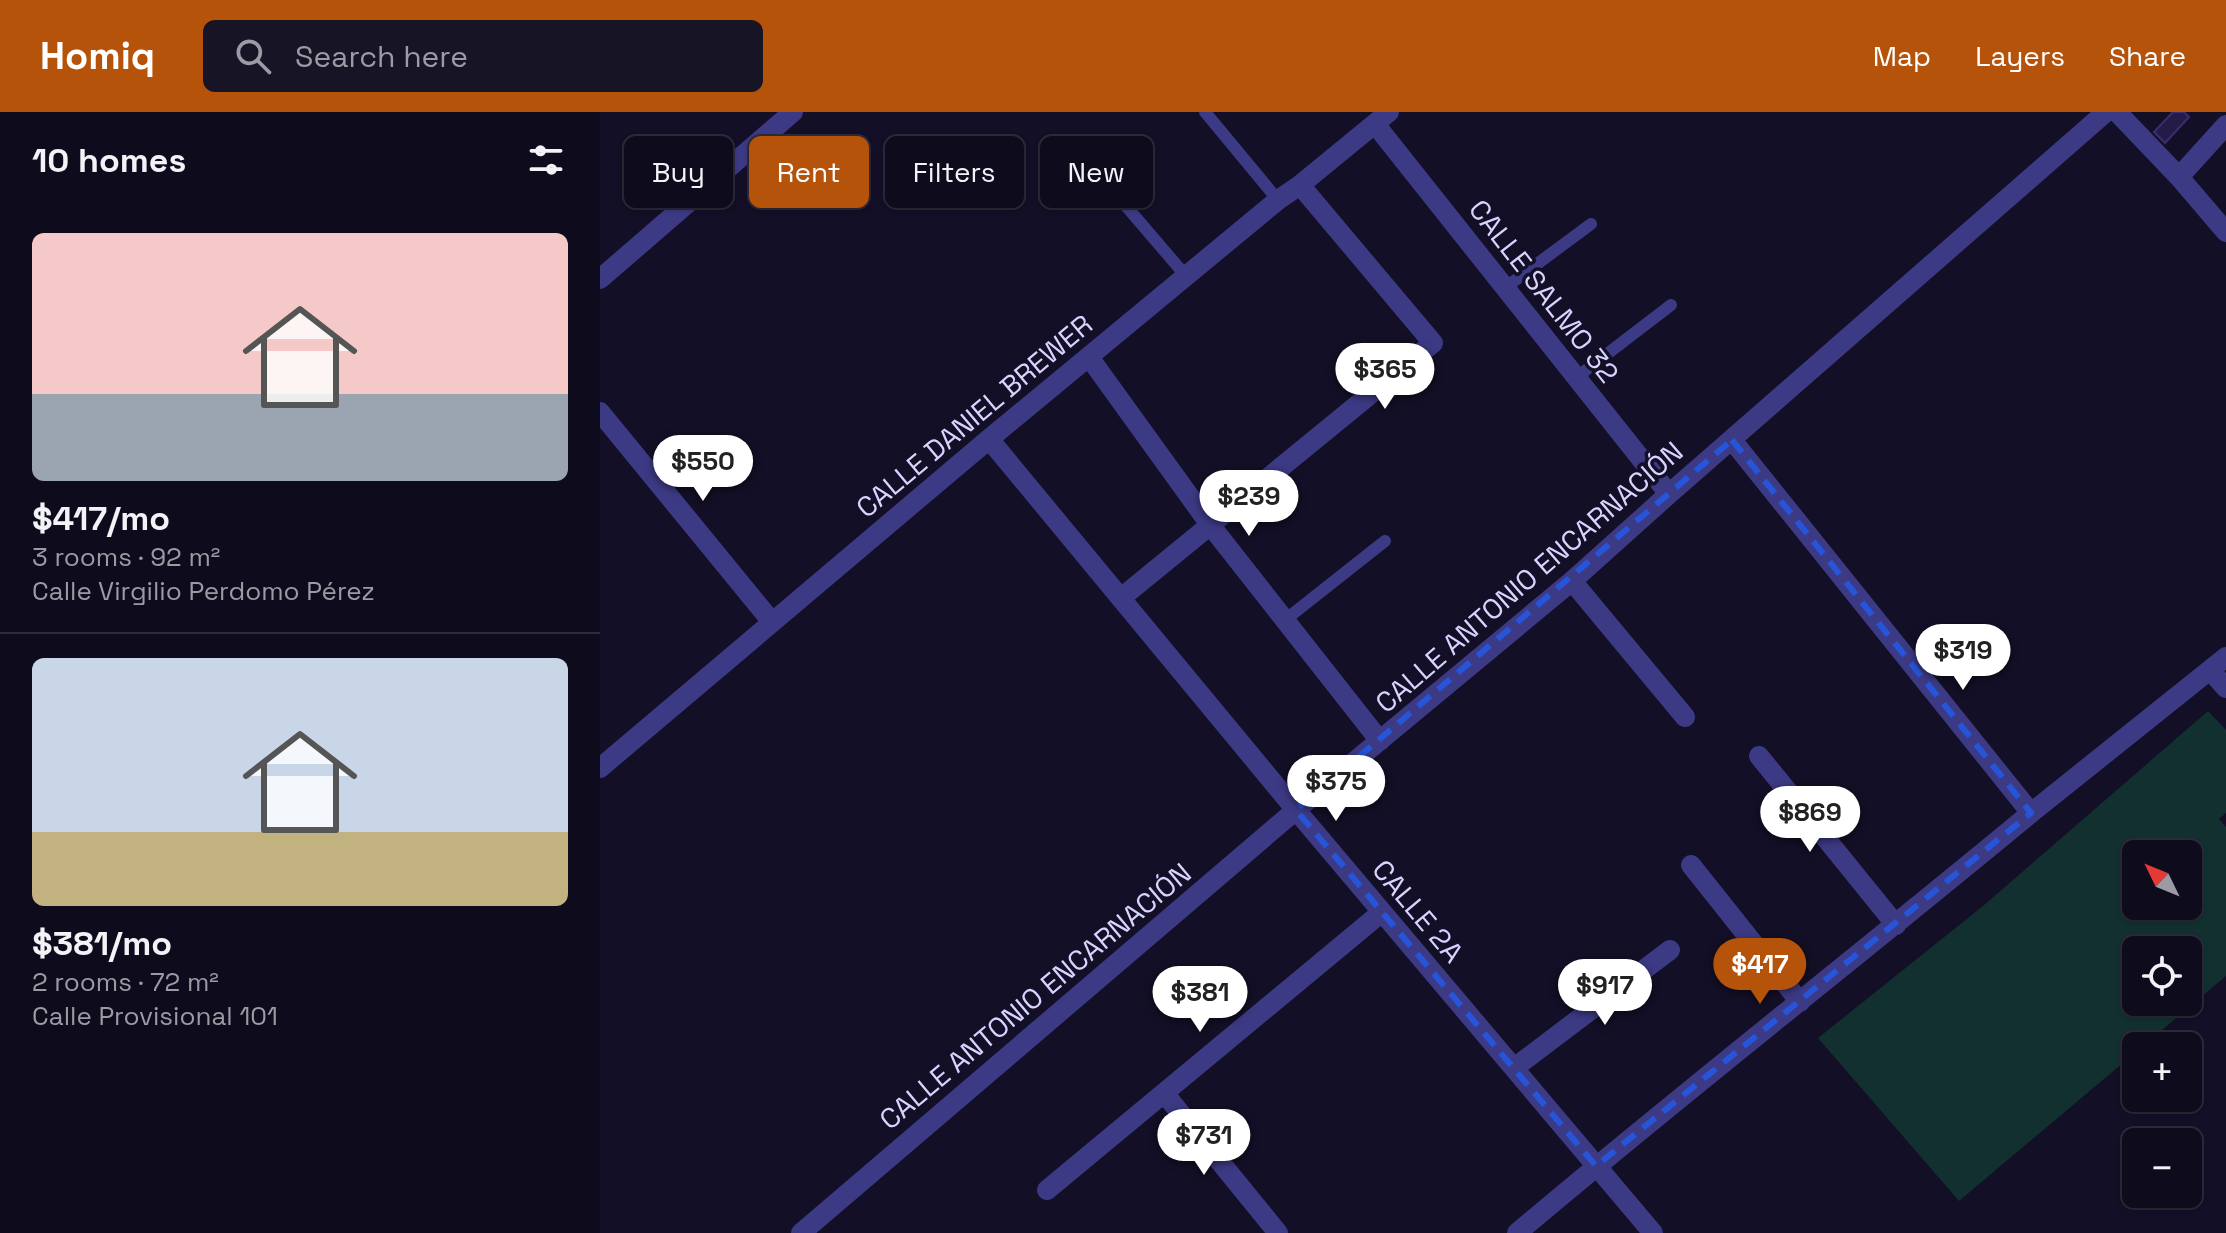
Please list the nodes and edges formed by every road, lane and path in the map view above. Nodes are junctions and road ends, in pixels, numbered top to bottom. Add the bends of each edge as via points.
1 (793, 112) edge
2 (1205, 112) edge
3 (2106, 112) edge
4 (2117, 112) edge
5 (1382, 118) edge
6 (2226, 125) edge
7 (2179, 177) junction
8 (1300, 185) junction
9 (1278, 200) junction
10 (1128, 208) edge
11 (1591, 224) dead end
12 (2226, 232) edge
13 (1186, 276) junction
14 (600, 279) edge
15 (1506, 287) junction
16 (1671, 305) dead end
17 (1089, 357) junction
18 (1577, 377) junction
19 (600, 412) edge
20 (989, 439) junction
21 (1732, 440) junction
22 (1669, 494) junction
23 (1211, 526) junction
24 (1385, 541) dead end
25 (1572, 581) junction
26 (1121, 598) junction
27 (1285, 620) junction
28 (772, 622) junction
29 (2218, 664) edge
30 (2226, 688) edge
31 (1685, 717) dead end
32 (1380, 741) junction
33 (1759, 756) dead end
34 (600, 768) edge
35 (1296, 810) junction
36 (2031, 813) junction
37 (1691, 865) dead end
38 (1382, 912) junction
39 (1896, 925) junction
40 (1670, 950) dead end
41 (1800, 1002) junction
42 (1514, 1068) junction
43 (1164, 1093) junction
44 (1596, 1166) junction
45 (1047, 1190) dead end
46 (801, 1233) edge
47 (1278, 1233) edge
48 (1517, 1233) edge
49 (1653, 1233) edge

1 - 14 street
2 - 9 lane
3 - 21 street, CALLE ANTONIO ENCARNACIÓN
4 - 7 street
5 - 8 street, CALLE DANIEL BREWER
5 - 15 street, CALLE SALMO 32
6 - 7 street
7 - 12 street
8 - 9 street, CALLE DANIEL BREWER
8 - 23 street via 1433,343
9 - 13 street, CALLE DANIEL BREWER
10 - 13 lane
11 - 15 lane
13 - 17 street, CALLE DANIEL BREWER
15 - 18 street, CALLE SALMO 32
16 - 18 lane
17 - 20 street, CALLE DANIEL BREWER
17 - 23 street
18 - 22 street, CALLE SALMO 32
19 - 28 street
20 - 26 street, CALLE 2A
20 - 28 street, CALLE DANIEL BREWER
21 - 22 street, CALLE ANTONIO ENCARNACIÓN
21 - 36 street
22 - 25 street, CALLE ANTONIO ENCARNACIÓN
23 - 26 street
23 - 27 street
24 - 27 lane
25 - 31 street
25 - 32 street, CALLE ANTONIO ENCARNACIÓN
26 - 35 street, CALLE 2A
27 - 32 street
28 - 34 street, CALLE DANIEL BREWER
29 - 30 street
29 - 36 street
32 - 35 street, CALLE ANTONIO ENCARNACIÓN
33 - 39 street
35 - 38 street, CALLE 2A
35 - 46 street, CALLE ANTONIO ENCARNACIÓN
36 - 39 street
37 - 41 street
38 - 42 street, CALLE 2A
38 - 43 street
39 - 41 street
40 - 42 street
41 - 44 street
42 - 44 street, CALLE 2A
43 - 45 street
43 - 47 street
44 - 48 street
44 - 49 street, CALLE 2A

